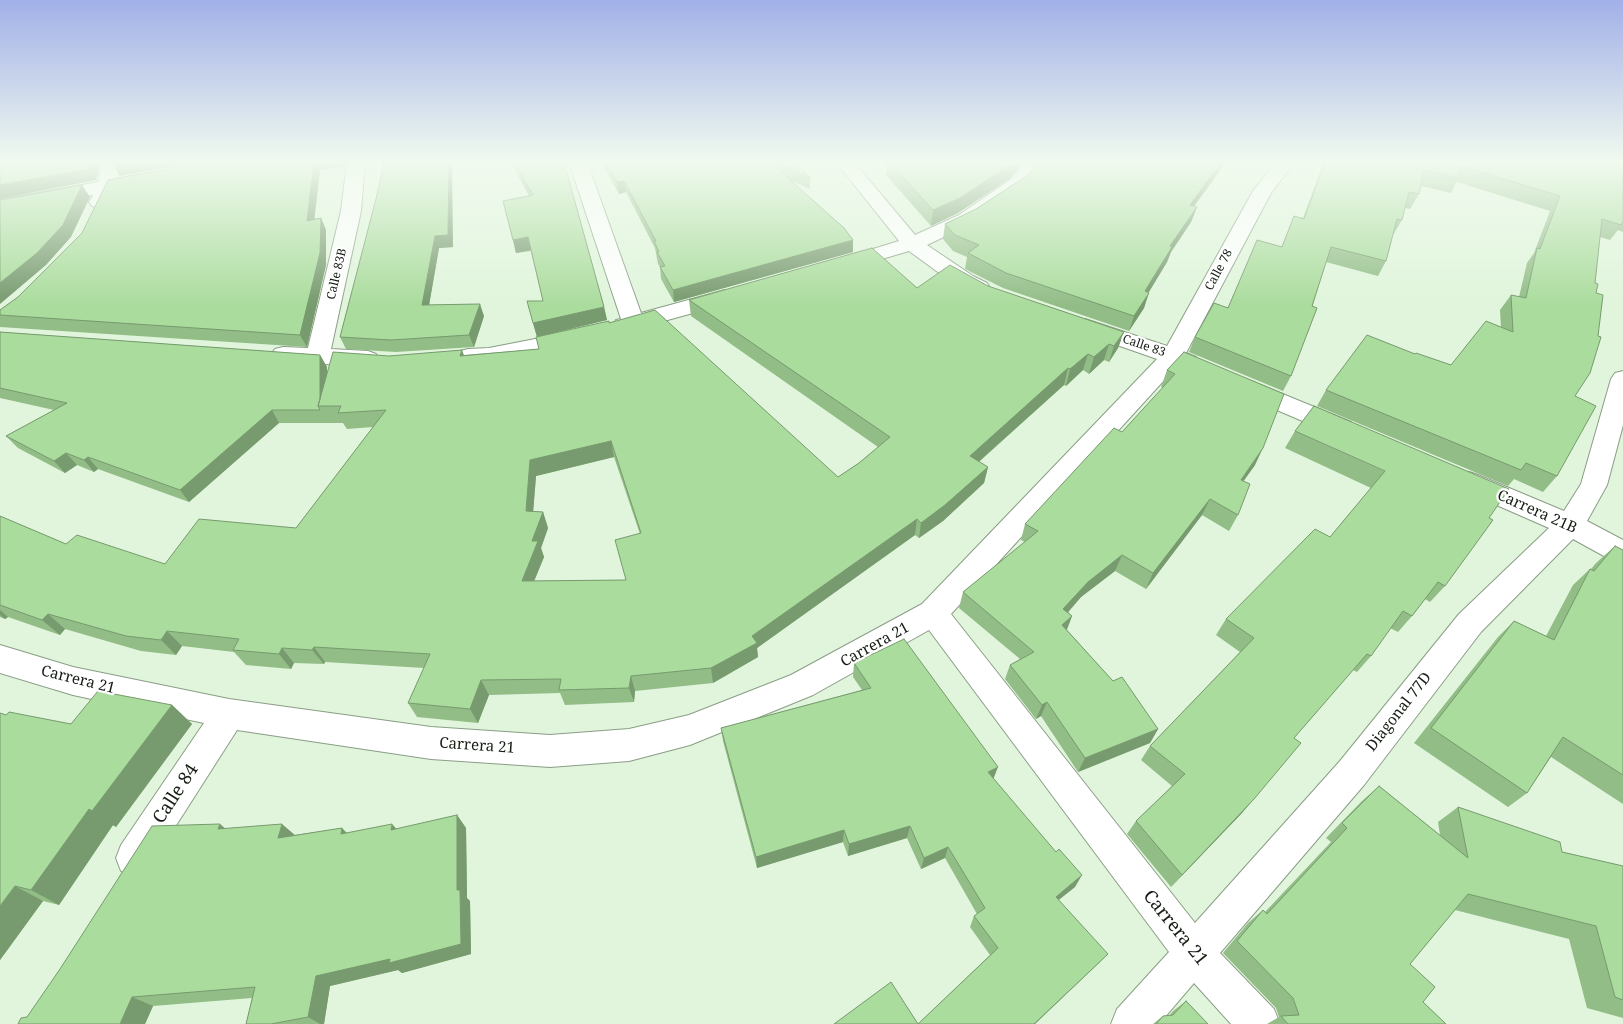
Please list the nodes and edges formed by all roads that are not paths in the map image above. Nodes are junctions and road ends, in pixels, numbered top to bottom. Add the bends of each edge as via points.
1 (95, 210) edge
2 (351, 210) edge
3 (594, 210) edge
4 (884, 210) edge
5 (979, 210) edge
6 (1252, 210) edge
7 (90, 222) edge
8 (912, 244) junction
9 (825, 270) edge
10 (744, 292) edge
11 (994, 295) edge
12 (1070, 321) edge
13 (633, 322) junction
14 (259, 352) edge
15 (318, 356) junction
16 (1173, 356) junction
17 (452, 358) edge
18 (387, 361) edge
19 (1623, 379) edge
20 (1362, 436) edge
21 (1444, 471) edge
22 (1570, 525) junction
23 (1623, 553) edge
24 (933, 613) junction
25 (0, 659) edge
26 (228, 714) junction
27 (116, 885) edge
28 (1194, 954) junction
29 (1132, 1024) edge
30 (1259, 1024) edge

1 - 7 street
2 - 15 street, Calle 83B
3 - 13 street
4 - 8 street
5 - 8 street
6 - 16 street, Calle 78
8 - 9 street
8 - 11 street via 965,281
10 - 13 street
12 - 16 street, Calle 83
13 - 17 street via 570,340 489,355
14 - 15 street
15 - 18 street
16 - 20 street
16 - 24 street, Carrera 21
19 - 22 street, Diagonal 77D via 1594,485
21 - 22 street, Carrera 21B
22 - 23 street, Carrera 21B
22 - 28 street, Diagonal 77D via 1470,623 1352,773
24 - 26 street, Carrera 21 via 802,685 690,730 629,745 550,750 431,743
24 - 28 street, Carrera 21
25 - 26 street, Carrera 21 via 73,681
26 - 27 street, Calle 84
28 - 29 street, Diagonal 77D
28 - 30 street, Carrera 21

